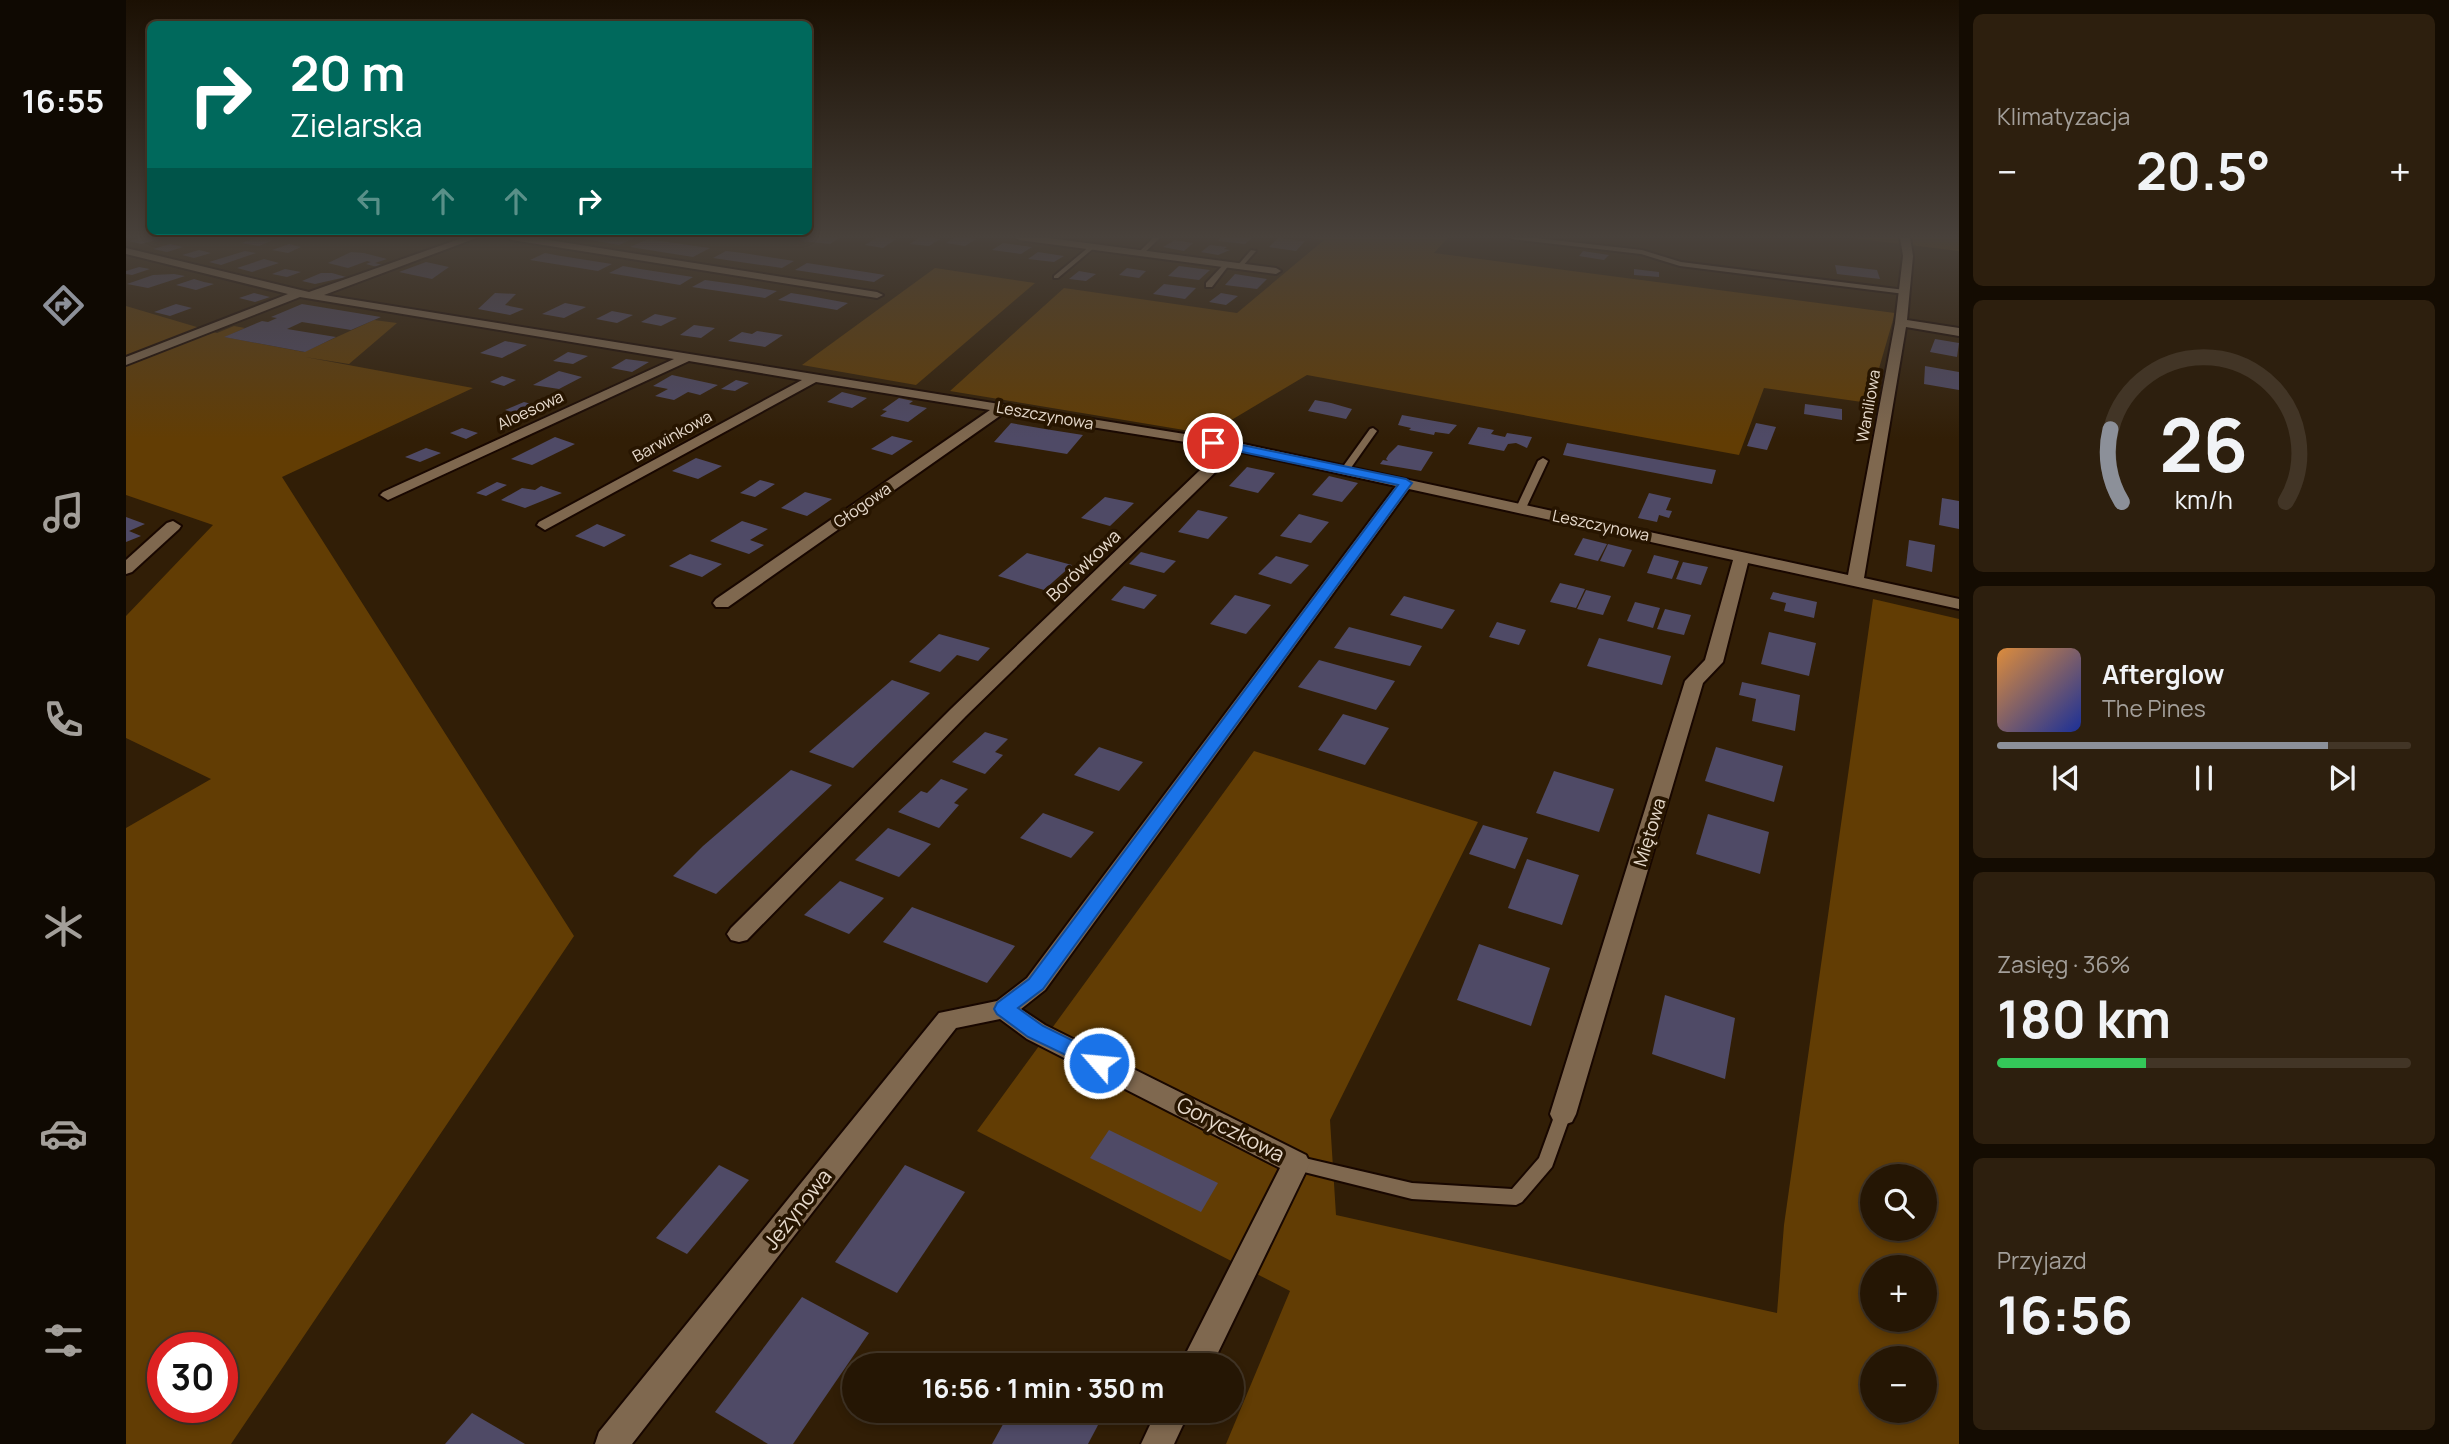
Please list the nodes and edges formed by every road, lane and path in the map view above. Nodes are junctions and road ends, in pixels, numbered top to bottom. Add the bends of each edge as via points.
1 (280, 304) edge
2 (363, 304) edge
3 (1903, 304) edge
4 (1901, 323) junction
5 (1959, 332) edge
6 (688, 357) junction
7 (126, 361) edge
8 (816, 377) junction
9 (1002, 408) junction
10 (1373, 431) dead end
11 (1234, 446) junction
12 (1544, 461) dead end
13 (1345, 470) junction
14 (1406, 483) junction
15 (388, 495) dead end
16 (1521, 508) junction
17 (545, 525) dead end
18 (173, 526) dead end
19 (1742, 556) junction
20 (128, 565) edge
21 (1855, 581) junction
22 (722, 603) dead end
23 (1959, 604) edge
24 (739, 934) dead end
25 (1004, 1009) junction
26 (1563, 1114) joint
27 (1296, 1163) junction
28 (1202, 1353) edge
29 (1168, 1423) edge
30 (611, 1444) edge
31 (1157, 1444) edge

1 - 7 street
2 - 6 street, Leszczynowa
3 - 4 street, Waniliowa
4 - 5 street
4 - 21 street, Waniliowa
6 - 8 street, Leszczynowa
6 - 15 street, Aloesowa
8 - 9 street, Leszczynowa
8 - 17 street, Barwinkowa
9 - 11 street, Leszczynowa
9 - 22 street, Głogowa
10 - 13 lane
11 - 13 street, Leszczynowa
11 - 24 street, Borówkowa via 959,712
12 - 16 lane
13 - 14 street, Leszczynowa
14 - 16 street, Leszczynowa
14 - 25 street via 1036,984
16 - 19 street, Leszczynowa
18 - 20 street
19 - 21 street, Leszczynowa
19 - 26 street, Miętowa via 1714,662 1695,681
21 - 23 street, Leszczynowa
25 - 27 street, Goryczkowa via 1036,1032
25 - 30 street, Jeżynowa via 948,1020
26 - 27 lane via 1546,1162 1516,1197 1412,1191
27 - 28 street, Goryczkowa
29 - 31 street

